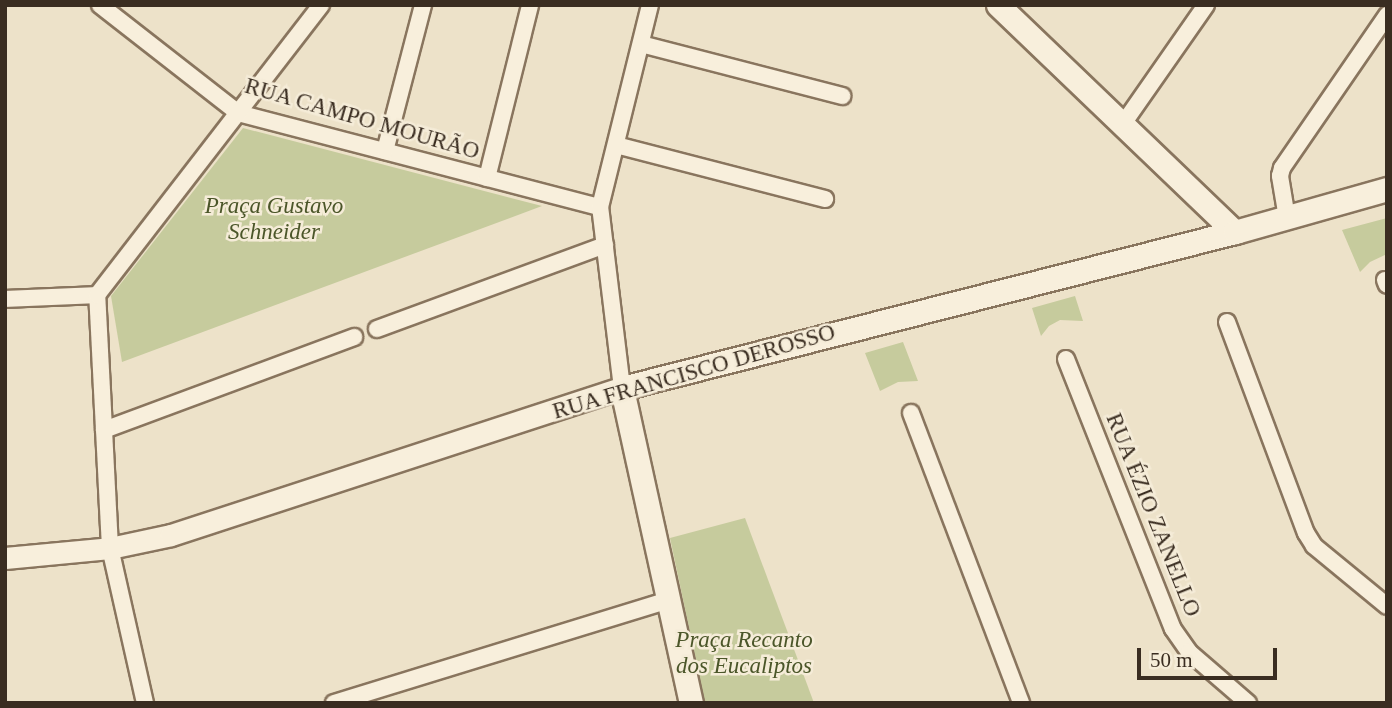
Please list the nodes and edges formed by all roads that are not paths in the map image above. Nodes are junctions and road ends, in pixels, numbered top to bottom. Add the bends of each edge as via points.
1 (100, 5) edge
2 (321, 5) edge
3 (423, 5) edge
4 (530, 5) edge
5 (650, 5) edge
6 (998, 5) edge
7 (1206, 5) edge
8 (1387, 15) edge
9 (641, 44) junction
10 (842, 96) dead end
11 (238, 113) junction
12 (1123, 124) junction
13 (616, 145) junction
14 (386, 151) junction
15 (487, 178) junction
16 (1387, 189) edge
17 (825, 199) dead end
18 (600, 207) junction
19 (1287, 218) junction
20 (1235, 232) junction
21 (605, 246) junction
22 (97, 295) junction
23 (5, 299) edge
24 (1227, 322) dead end
25 (377, 329) dead end
26 (355, 337) dead end
27 (1066, 359) dead end
28 (622, 388) junction
29 (911, 413) dead end
30 (104, 430) junction
31 (110, 548) junction
32 (5, 558) edge
33 (668, 600) junction
34 (1387, 606) edge
35 (145, 703) edge
36 (334, 703) edge
37 (691, 703) edge
38 (1021, 703) edge
39 (1248, 703) edge

1 - 11 street, RUA CAMPO MOURÃO
2 - 11 street
3 - 14 street
4 - 15 street
5 - 9 street
6 - 12 main road
7 - 12 street
8 - 19 street via 1282,168
9 - 10 street
9 - 13 street
11 - 14 street, RUA CAMPO MOURÃO
11 - 22 street
12 - 20 main road
13 - 17 street
13 - 18 street
14 - 15 street, RUA CAMPO MOURÃO
15 - 18 street, RUA CAMPO MOURÃO
16 - 19 main road, RUA FRANCISCO DEROSSO
18 - 21 street
19 - 20 main road, RUA FRANCISCO DEROSSO
20 - 28 main road, RUA FRANCISCO DEROSSO
21 - 25 street
21 - 28 street
22 - 23 street
22 - 30 street
24 - 34 street via 1306,533 1314,546
26 - 30 street
27 - 39 street, RUA ÉZIO ZANELLO via 1173,629 1198,661
28 - 31 street, RUA FRANCISCO DEROSSO via 171,535
28 - 33 main road
29 - 38 street
30 - 31 street
31 - 32 street, RUA FRANCISCO DEROSSO
31 - 35 street
33 - 36 street
33 - 37 main road

